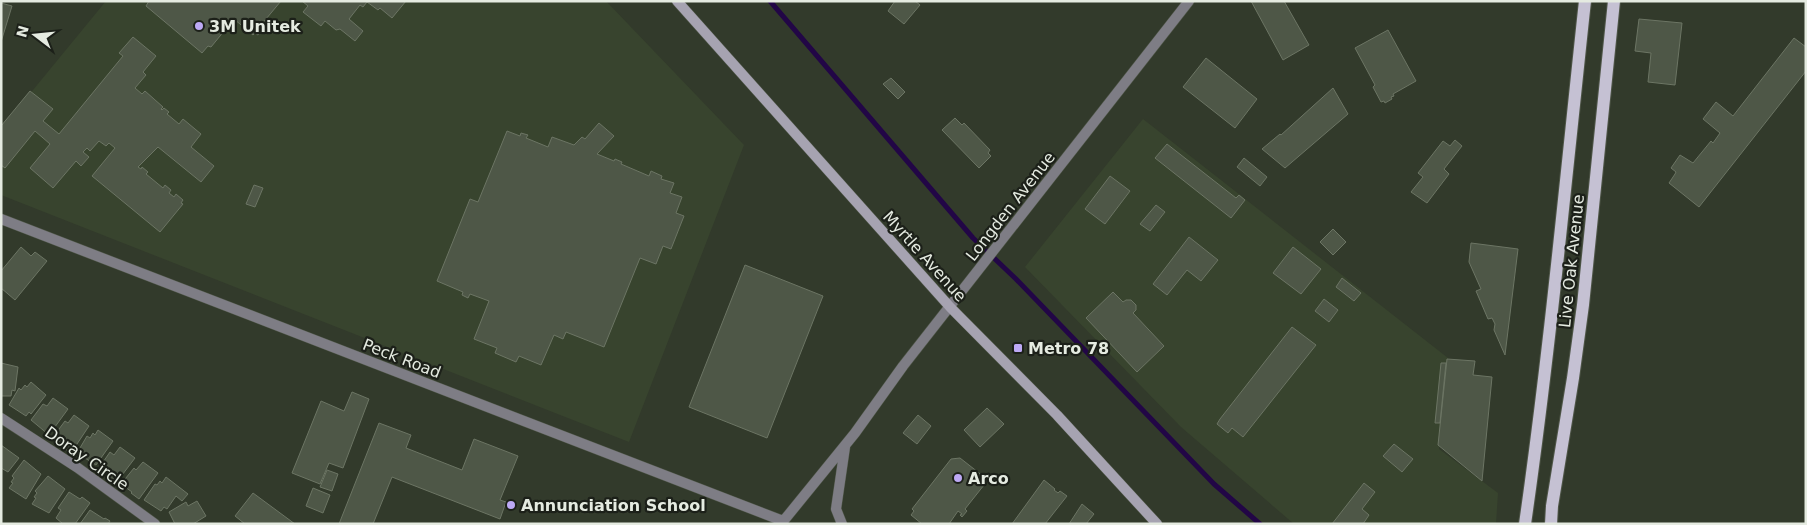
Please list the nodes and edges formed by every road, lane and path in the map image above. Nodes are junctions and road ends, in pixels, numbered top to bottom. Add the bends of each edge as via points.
1 (677, 1) edge
2 (682, 1) edge
3 (1189, 1) edge
4 (1585, 1) edge
5 (1614, 1) edge
6 (751, 83) junction
7 (1, 219) edge
8 (950, 307) junction
9 (1, 418) edge
10 (845, 444) junction
11 (785, 523) edge
12 (155, 524) edge
13 (842, 524) edge
14 (1157, 524) edge
15 (1525, 524) edge
16 (1551, 524) edge

1 - 6 main road, Myrtle Avenue
2 - 6 street
3 - 8 street, Longden Avenue
4 - 15 main road, Live Oak Avenue via 1546,369
5 - 16 main road, Live Oak Avenue via 1583,305
6 - 8 main road, Myrtle Avenue
7 - 11 street, Peck Road
8 - 10 street, Longden Avenue
8 - 14 main road, Myrtle Avenue via 1057,415
9 - 12 street, Doray Circle
10 - 11 street, Longden Avenue
10 - 13 street via 836,509

